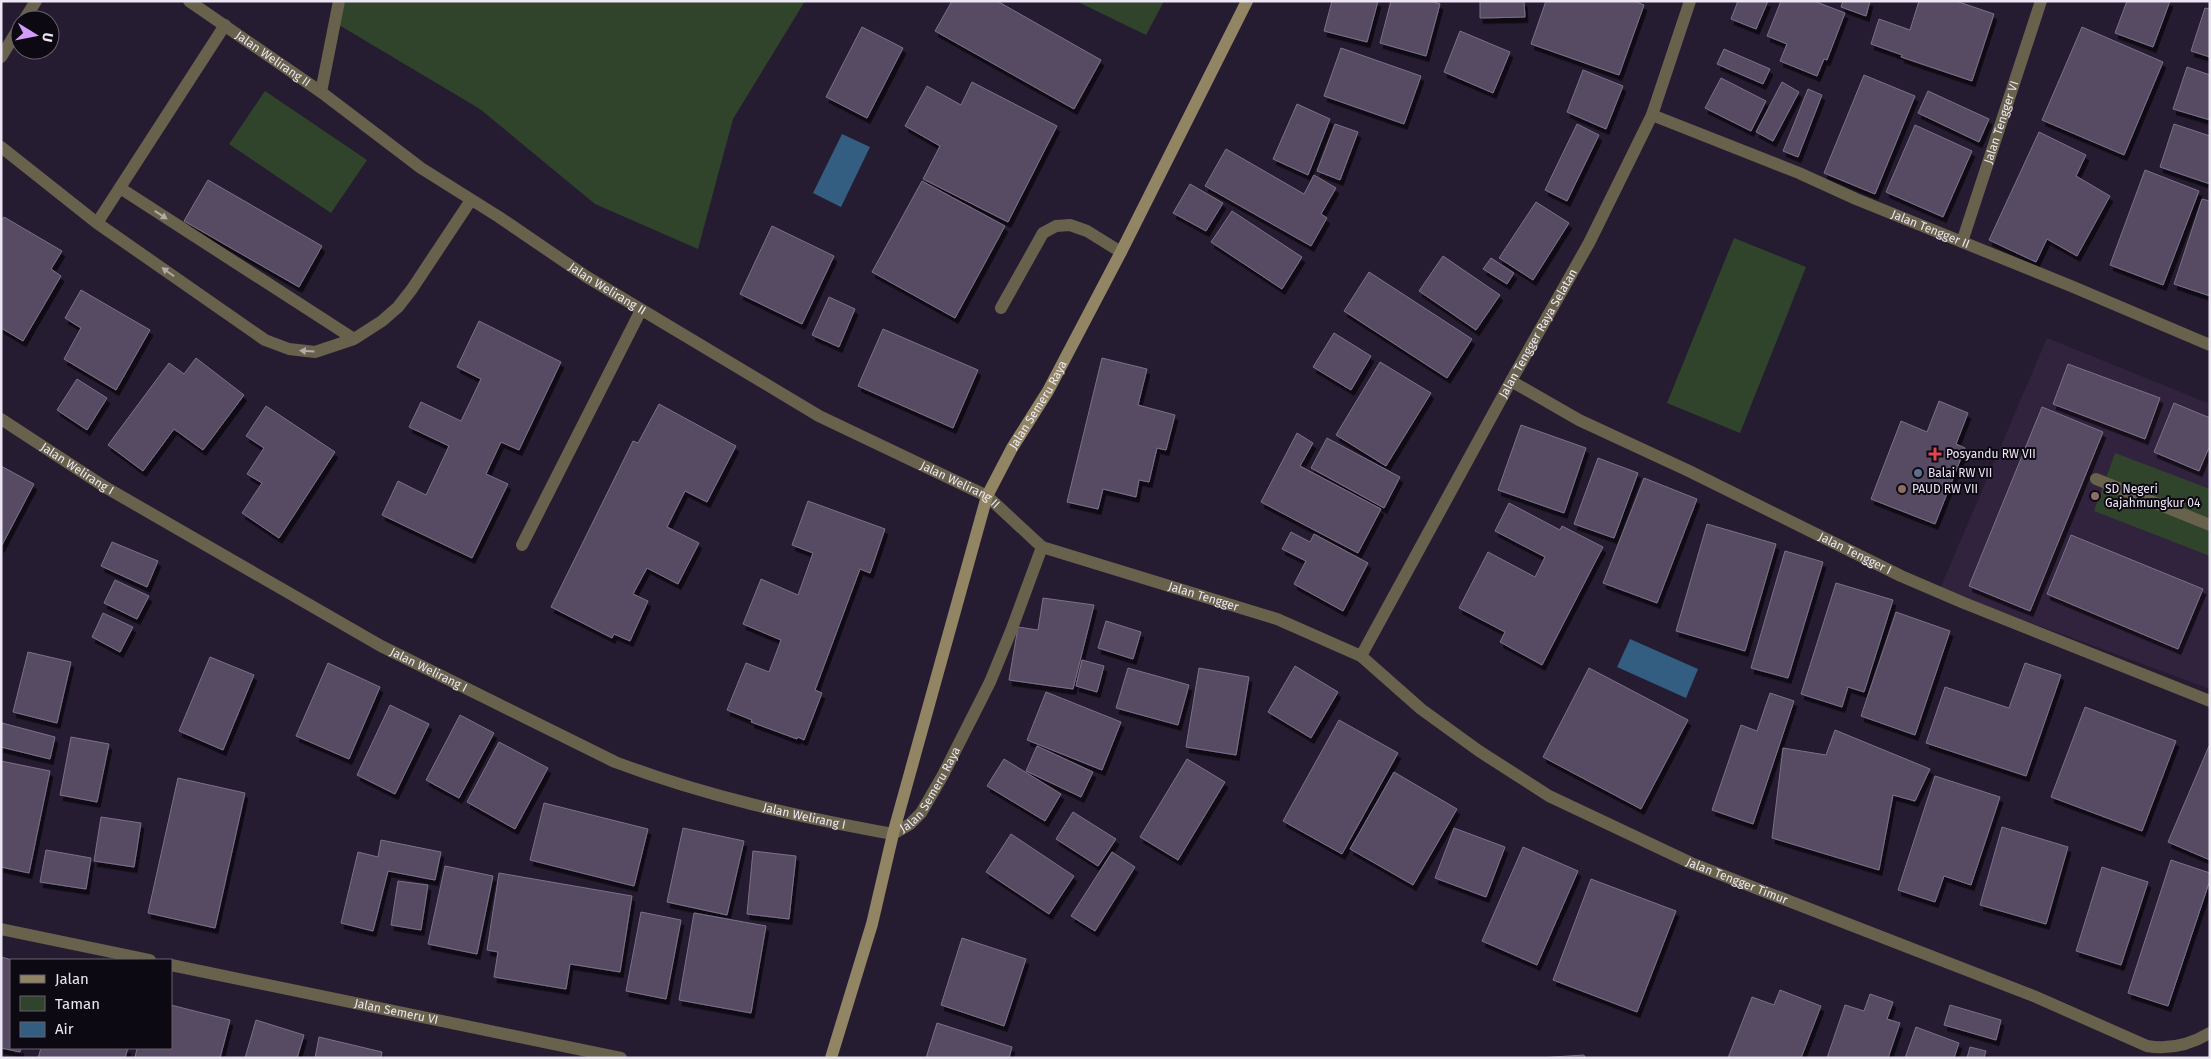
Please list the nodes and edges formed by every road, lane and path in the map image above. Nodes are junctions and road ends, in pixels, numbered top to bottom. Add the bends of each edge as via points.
1 (189, 1) edge
2 (338, 1) edge
3 (1246, 1) edge
4 (1690, 1) edge
5 (2041, 1) edge
6 (224, 25) junction
7 (10, 43) edge
8 (1, 58) edge
9 (321, 92) junction
10 (1652, 115) junction
11 (1, 147) edge
12 (120, 188) junction
13 (471, 200) junction
14 (97, 223) junction
15 (1962, 242) junction
16 (1121, 252) junction
17 (1001, 308) dead end
18 (641, 310) junction
19 (354, 339) junction
20 (2210, 344) edge
21 (1511, 381) junction
22 (1, 419) edge
23 (2096, 479) dead end
24 (987, 496) junction
25 (2210, 525) edge
26 (522, 545) dead end
27 (1042, 547) junction
28 (1361, 656) junction
29 (2210, 701) edge
30 (893, 834) junction
31 (1, 929) edge
32 (145, 959) edge
33 (172, 965) edge
34 (2210, 1033) edge
35 (621, 1058) edge
36 (831, 1058) edge

1 - 6 street, Jalan Welirang II
2 - 9 street
3 - 16 street, Jalan Semeru Raya
4 - 10 street, Jalan Tengger Raya Selatan
5 - 15 street, Jalan Tengger VI
6 - 9 street, Jalan Welirang II
6 - 12 street
7 - 8 street
9 - 13 street, Jalan Welirang II via 413,162
10 - 15 street, Jalan Tengger II
10 - 21 street, Jalan Tengger Raya Selatan via 1589,242
11 - 14 street
12 - 14 street
12 -> 19 street
13 - 18 street, Jalan Welirang II
13 - 19 street via 398,308
19 -> 14 street via 315,352 289,350 265,340
15 - 20 street, Jalan Tengger II
16 - 17 street via 1087,231 1070,225 1056,226 1043,233
16 - 24 street, Jalan Semeru Raya via 1048,391
18 - 24 street, Jalan Welirang II via 819,416
18 - 26 street
21 - 28 street, Jalan Tengger Raya Selatan
21 - 29 street, Jalan Tengger I via 1579,420 1901,576
22 - 30 street, Jalan Welirang I via 105,487 382,646 615,762 655,777 797,816
23 - 25 street
24 - 27 street, Jalan Welirang II
24 - 30 street, Jalan Semeru Raya
27 - 28 street, Jalan Tengger via 1277,619
27 - 30 street, Jalan Semeru Raya via 990,682 943,775 921,813
28 - 34 street, Jalan Tengger Timur via 1420,708 1549,796 1691,863 2027,994 2147,1046 2180,1046
30 - 36 street, Jalan Semeru Raya via 872,924
31 - 32 street
33 - 35 street, Jalan Semeru VI

